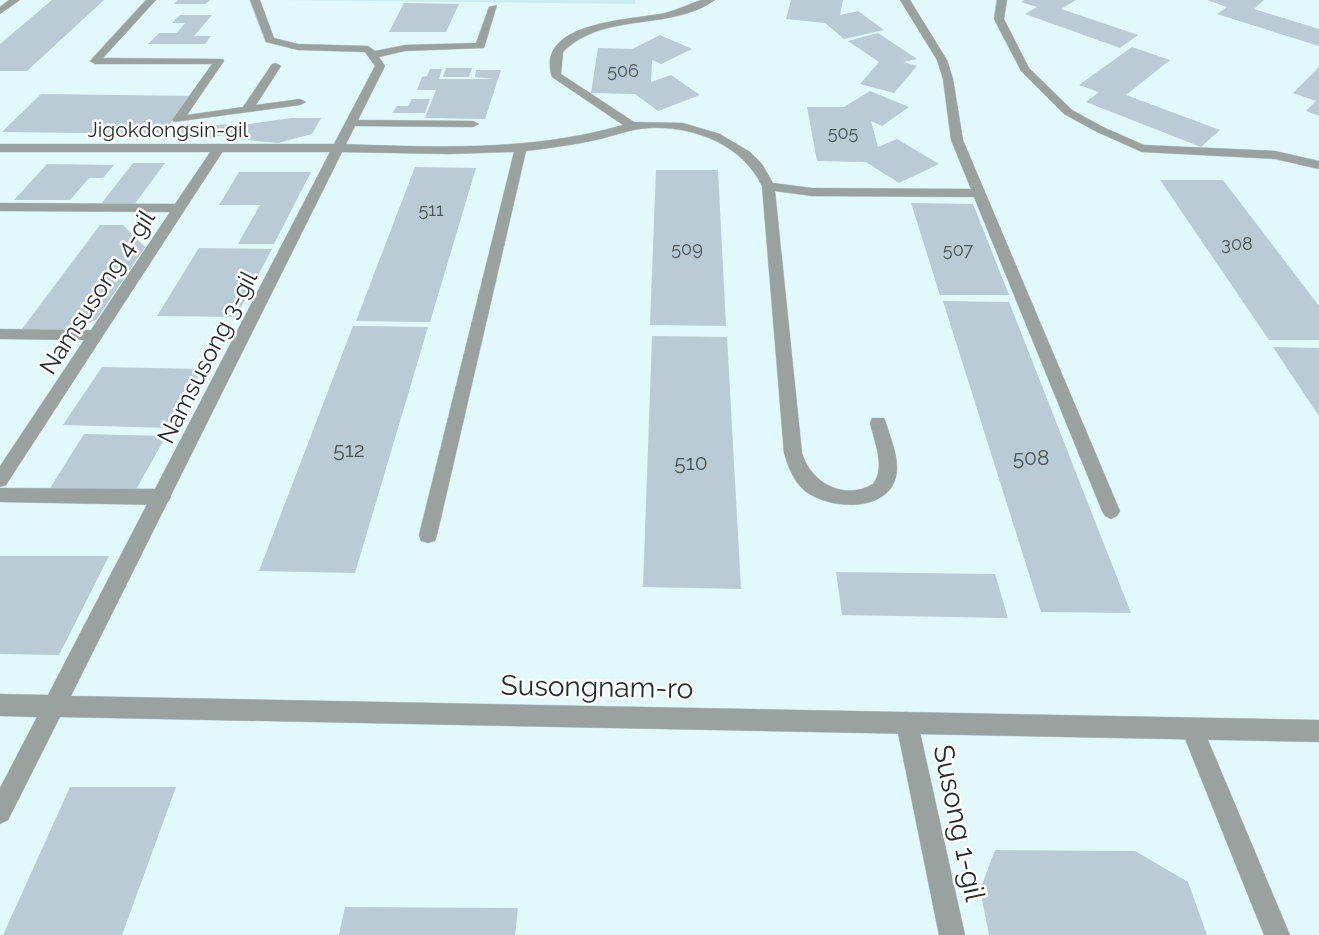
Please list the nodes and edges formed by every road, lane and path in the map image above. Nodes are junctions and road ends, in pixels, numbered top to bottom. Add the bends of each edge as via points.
1 (15, 0) edge
2 (151, 0) edge
3 (255, 0) edge
4 (710, 0) edge
5 (905, 0) edge
6 (1002, 0) edge
7 (494, 7) dead end
8 (0, 11) edge
9 (372, 55) junction
10 (276, 66) dead end
11 (300, 102) dead end
12 (247, 110) junction
13 (350, 123) junction
14 (473, 124) dead end
15 (632, 126) junction
16 (0, 148) edge
17 (219, 148) junction
18 (337, 148) junction
19 (521, 149) junction
20 (1319, 165) edge
21 (768, 186) junction
22 (979, 193) junction
23 (0, 207) edge
24 (179, 208) junction
25 (0, 334) edge
26 (96, 335) junction
27 (878, 423) dead end
28 (0, 480) edge
29 (0, 495) edge
30 (162, 497) junction
31 (1111, 511) dead end
32 (428, 535) dead end
33 (0, 705) edge
34 (55, 706) junction
35 (907, 723) junction
36 (1192, 729) junction
37 (1319, 731) edge
38 (0, 812) edge
39 (952, 935) edge
40 (1277, 935) edge

1 - 8 street
2 - 12 street via 95,61 219,61 178,120
3 - 9 street via 270,40 298,47 368,48
4 - 15 street via 671,14 594,28 560,49 556,75 572,90 615,111
5 - 22 street via 942,59 957,140
6 - 20 street via 999,19 1025,69 1068,112 1101,130 1142,148 1275,155
7 - 9 street via 480,46 405,48
9 - 13 street, Namsusong 3-gil via 380,66
10 - 12 street
11 - 12 street
13 - 14 street
13 - 18 street, Namsusong 3-gil
15 - 19 street, Jigokdongsin-gil via 596,138
15 - 21 street, Jigokdongsin-gil via 673,123 704,132 738,149 758,167
16 - 17 street, Jigokdongsin-gil
17 - 18 street, Jigokdongsin-gil
17 - 24 street
18 - 19 street, Jigokdongsin-gil
18 - 30 street, Namsusong 3-gil
19 - 32 street
21 - 22 street via 812,192
21 - 27 street via 793,453 799,473 814,488 836,496 878,491 886,480 888,465
22 - 31 street
23 - 24 street, Namsusong 4-gil
24 - 26 street, Namsusong 4-gil
25 - 26 street
26 - 28 street, Namsusong 4-gil
29 - 30 street
30 - 34 street, Namsusong 3-gil
33 - 34 street, Susongnam-ro
34 - 35 street, Susongnam-ro
34 - 38 street, Namsusong 3-gil
35 - 36 street, Susongnam-ro
35 - 39 street, Susong 1-gil
36 - 37 street, Susongnam-ro
36 - 40 street

